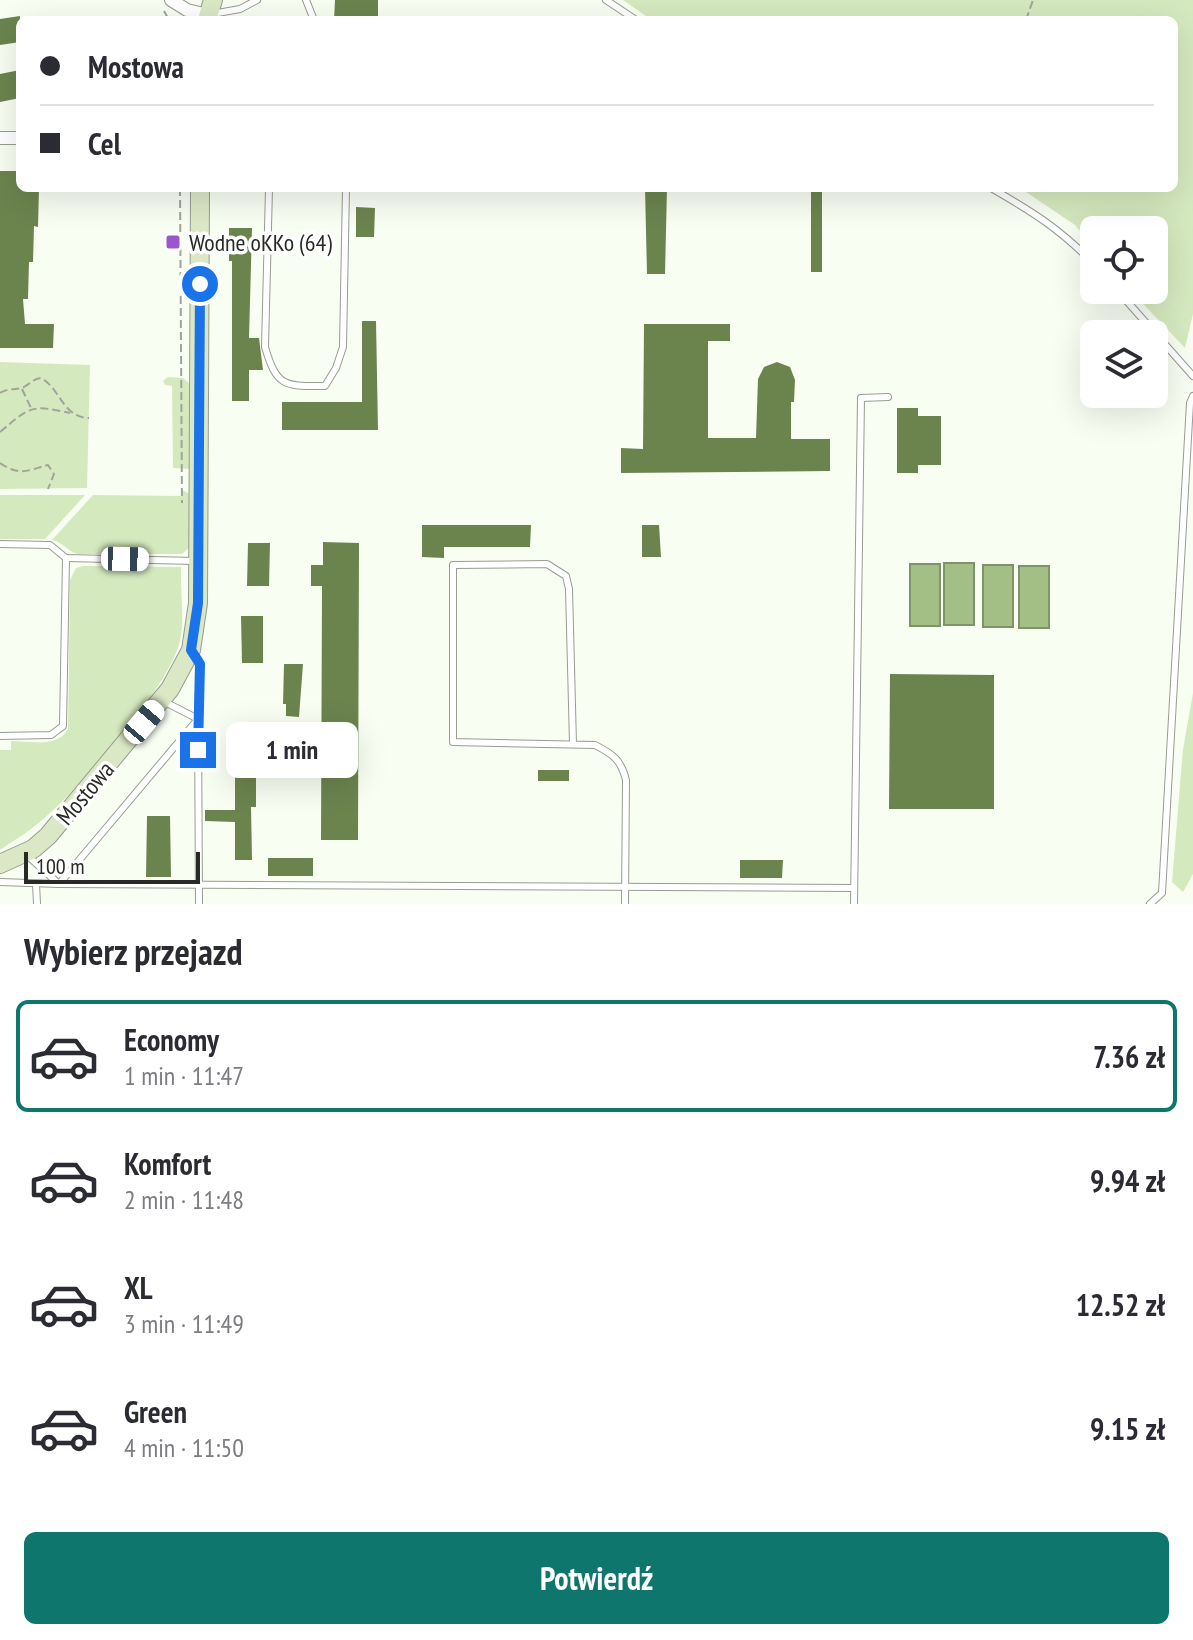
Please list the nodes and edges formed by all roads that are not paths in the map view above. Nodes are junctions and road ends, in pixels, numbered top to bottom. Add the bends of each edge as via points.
1 (171, 0) edge
2 (257, 0) edge
3 (606, 0) edge
4 (209, 12) edge
5 (630, 16) edge
6 (200, 192) edge
7 (269, 192) edge
8 (346, 192) edge
9 (998, 192) edge
10 (1080, 250) edge
11 (1129, 304) edge
12 (1193, 376) edge
13 (1193, 396) edge
14 (888, 397) dead end
15 (0, 544) edge
16 (66, 558) junction
17 (199, 561) junction
18 (191, 650) junction
19 (162, 701) junction
20 (198, 719) junction
21 (0, 736) edge
22 (573, 744) junction
23 (25, 853) junction
24 (0, 864) edge
25 (0, 882) edge
26 (36, 884) junction
27 (59, 884) junction
28 (200, 885) junction
29 (625, 887) junction
30 (854, 888) junction
31 (37, 904) edge
32 (199, 904) edge
33 (625, 904) edge
34 (854, 904) edge
35 (1150, 904) edge

1 - 4 street via 187,10
2 - 4 lane via 240,9
3 - 5 lane
6 - 17 street, Mostowa
7 - 8 lane via 265,347 272,372 289,386 325,386 343,347
9 - 10 lane via 1044,218
11 - 12 lane
13 - 35 lane via 1162,893
14 - 30 lane via 861,398
15 - 16 lane via 50,545
16 - 17 lane
16 - 21 lane via 63,726 51,735
17 - 18 street, Mostowa
18 - 19 street, Mostowa
18 - 20 lane via 200,664
19 - 20 lane
19 - 23 street, Mostowa via 48,836
20 - 27 lane
20 - 28 lane
22 - 22 lane via 453,742 453,565 547,564 566,576
22 - 29 lane via 595,745 622,764
23 - 24 street, Mostowa
23 - 27 lane
25 - 26 lane
26 - 27 lane
26 - 31 lane
27 - 28 lane
28 - 29 lane
28 - 32 lane
29 - 30 lane
29 - 33 lane
30 - 34 lane

